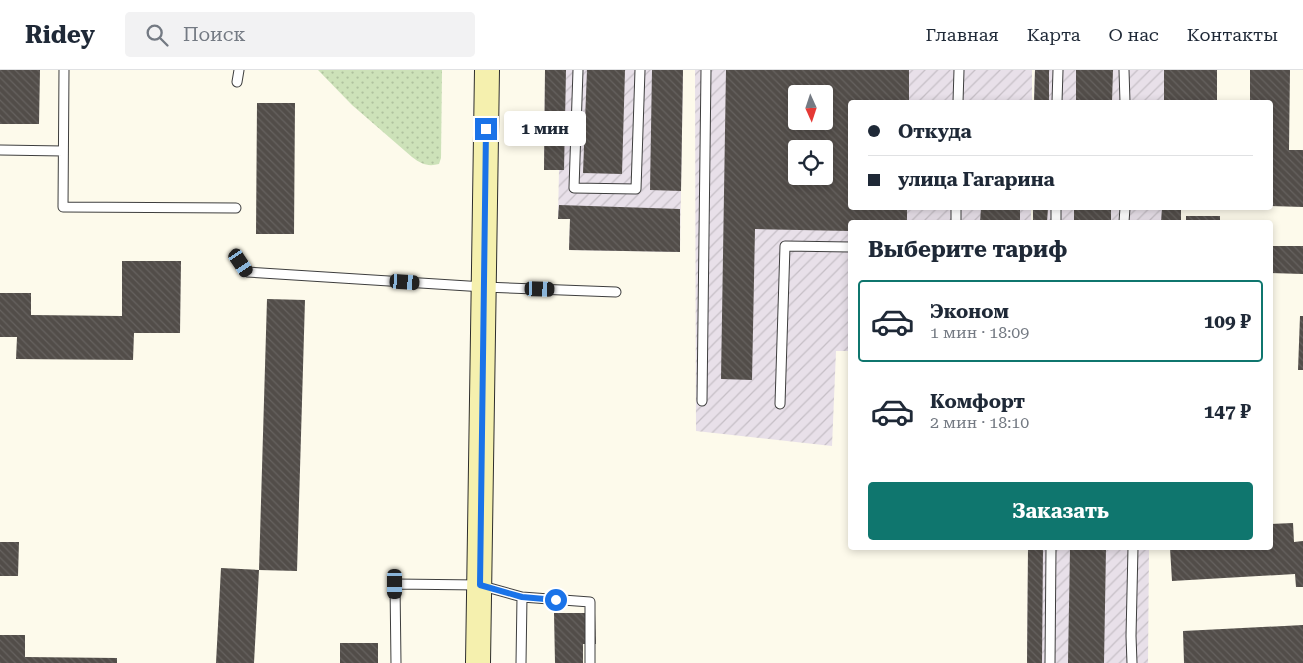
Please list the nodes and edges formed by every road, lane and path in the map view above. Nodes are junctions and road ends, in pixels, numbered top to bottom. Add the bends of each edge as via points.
1 (64, 70) edge
2 (239, 70) edge
3 (487, 70) edge
4 (578, 70) edge
5 (640, 70) edge
6 (706, 70) edge
7 (959, 70) edge
8 (1058, 70) edge
9 (1124, 70) edge
10 (237, 82) dead end
11 (958, 100) edge
12 (1057, 100) edge
13 (1125, 100) edge
14 (0, 150) edge
15 (63, 151) junction
16 (236, 208) dead end
17 (848, 247) edge
18 (236, 254) dead end
19 (484, 287) junction
20 (616, 292) dead end
21 (702, 401) dead end
22 (780, 404) dead end
23 (1052, 550) edge
24 (1133, 550) edge
25 (480, 585) junction
26 (522, 597) junction
27 (396, 663) edge
28 (478, 663) edge
29 (521, 663) edge
30 (590, 663) edge
31 (1050, 663) edge
32 (1132, 663) edge

1 - 15 lane
2 - 10 lane
3 - 19 main road
4 - 5 lane via 574,188 636,189
6 - 21 lane
7 - 11 lane
8 - 12 lane
9 - 13 lane
14 - 15 lane
15 - 16 lane via 63,207
17 - 22 lane via 785,246
18 - 19 lane via 247,272
19 - 20 lane
19 - 25 main road
23 - 31 lane
24 - 32 lane
25 - 26 lane
25 - 27 lane via 395,584
25 - 28 main road
26 - 29 lane
26 - 30 lane via 590,602

